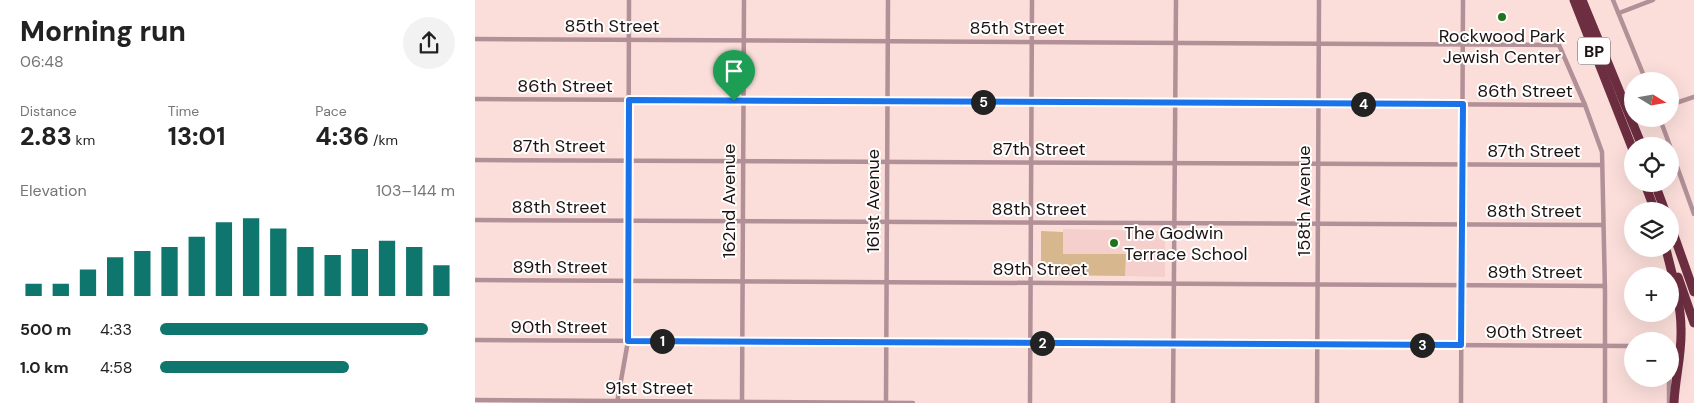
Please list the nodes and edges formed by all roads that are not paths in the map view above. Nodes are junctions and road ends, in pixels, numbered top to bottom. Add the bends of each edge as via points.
1 (629, 0) edge
2 (745, 0) edge
3 (888, 0) edge
4 (1032, 0) edge
5 (1175, 0) edge
6 (1319, 0) edge
7 (1463, 0) edge
8 (1574, 0) edge
9 (1583, 0) edge
10 (1613, 0) edge
11 (1653, 0) edge
12 (1619, 13) junction
13 (475, 39) edge
14 (629, 40) junction
15 (744, 40) junction
16 (888, 41) junction
17 (1032, 42) junction
18 (1175, 43) junction
19 (1319, 43) junction
20 (1463, 44) junction
21 (1642, 72) edge
22 (1694, 97) edge
23 (475, 99) edge
24 (629, 100) junction
25 (744, 101) junction
26 (888, 102) junction
27 (1031, 102) junction
28 (1679, 102) edge
29 (1175, 103) junction
30 (1319, 104) junction
31 (1463, 104) junction
32 (1585, 105) junction
33 (1628, 137) edge
34 (1638, 137) edge
35 (475, 160) edge
36 (629, 160) junction
37 (743, 161) junction
38 (887, 162) junction
39 (1031, 162) junction
40 (1175, 163) junction
41 (1318, 164) junction
42 (1463, 164) junction
43 (1602, 165) junction
44 (1679, 172) edge
45 (1694, 214) edge
46 (475, 220) edge
47 (629, 221) junction
48 (743, 221) junction
49 (887, 222) junction
50 (1031, 223) junction
51 (1174, 223) junction
52 (1318, 224) junction
53 (1462, 225) junction
54 (1602, 225) junction
55 (1680, 250) joint
56 (1669, 257) edge
57 (1670, 257) edge
58 (1694, 279) edge
59 (475, 280) edge
60 (628, 281) junction
61 (743, 281) junction
62 (887, 282) junction
63 (1030, 283) junction
64 (1174, 283) junction
65 (1317, 284) junction
66 (1462, 285) junction
67 (1605, 286) junction
68 (1694, 292) edge
69 (1694, 323) edge
70 (475, 340) edge
71 (628, 341) junction
72 (742, 342) junction
73 (886, 342) junction
74 (1030, 343) junction
75 (1173, 344) junction
76 (1317, 345) junction
77 (1461, 345) junction
78 (1605, 346) junction
79 (1624, 346) edge
80 (1669, 387) edge
81 (475, 400) edge
82 (617, 402) edge
83 (742, 402) edge
84 (886, 403) edge
85 (913, 403) edge
86 (1030, 403) edge
87 (1173, 403) edge
88 (1317, 403) edge
89 (1461, 403) edge
90 (1605, 403) edge
91 (1669, 403) edge
92 (1674, 403) edge

1 - 14 street
2 - 15 street, 162nd Avenue
3 - 16 street, 161st Avenue
4 - 17 street
5 - 18 street
6 - 19 street, 158th Avenue
7 - 20 street
8 - 33 highway, BP
9 - 34 highway, BP
10 - 12 street
11 - 12 street
12 - 21 street
13 - 14 street, 85th Street
14 - 15 street, 85th Street
14 - 24 street
15 - 16 street, 85th Street
15 - 25 street, 162nd Avenue
16 - 17 street, 85th Street
16 - 26 street, 161st Avenue
17 - 18 street, 85th Street
17 - 27 street
18 - 19 street, 85th Street
18 - 29 street
19 - 20 street, 85th Street
19 - 30 street, 158th Avenue
20 - 31 street
20 - 32 street, 85th Street via 1559,44
22 - 28 street
23 - 24 street, 86th Street
24 - 25 street, 86th Street
24 - 36 street
25 - 26 street, 86th Street
25 - 37 street, 162nd Avenue
26 - 27 street, 86th Street
26 - 38 street, 161st Avenue
27 - 29 street, 86th Street
27 - 39 street
29 - 30 street, 86th Street
29 - 40 street
30 - 31 street, 86th Street
30 - 41 street, 158th Avenue
31 - 32 street, 86th Street
31 - 42 street
32 - 43 street via 1601,147
35 - 36 street, 87th Street
36 - 37 street, 87th Street
36 - 47 street
37 - 38 street, 87th Street
37 - 48 street, 162nd Avenue
38 - 39 street, 87th Street
38 - 49 street, 161st Avenue
39 - 40 street, 87th Street
39 - 50 street
40 - 41 street, 87th Street
40 - 51 street
41 - 42 street, 87th Street
41 - 52 street, 158th Avenue
42 - 43 street, 87th Street
42 - 53 street
43 - 54 street
44 - 45 street
46 - 47 street, 88th Street
47 - 48 street, 88th Street
47 - 60 street
48 - 49 street, 88th Street
48 - 61 street, 162nd Avenue
49 - 50 street, 88th Street
49 - 62 street, 161st Avenue
50 - 51 street, 88th Street
50 - 63 street
51 - 52 street, 88th Street
51 - 64 street
52 - 53 street, 88th Street
52 - 65 street, 158th Avenue
53 - 54 street, 88th Street
53 - 66 street
54 - 67 street
55 - 58 highway
55 - 68 highway
56 - 92 highway via 1681,324
57 - 69 highway
59 - 60 street, 89th Street
60 - 61 street, 89th Street
60 - 71 street
61 - 62 street, 89th Street
61 - 72 street, 162nd Avenue
62 - 63 street, 89th Street
62 - 73 street, 161st Avenue
63 - 64 street, 89th Street
63 - 74 street
64 - 65 street, 89th Street
64 - 75 street
65 - 66 street, 89th Street
65 - 76 street, 158th Avenue
66 - 67 street, 89th Street
66 - 77 street
67 - 78 street
70 - 71 street, 90th Street
71 - 72 street, 90th Street
71 - 82 street
72 - 73 street, 90th Street
72 - 83 street, 162nd Avenue
73 - 74 street, 90th Street
73 - 84 street, 161st Avenue
74 - 75 street, 90th Street
74 - 86 street
75 - 76 street, 90th Street
75 - 87 street
76 - 77 street, 90th Street
76 - 88 street, 158th Avenue
77 - 78 street, 90th Street
77 - 89 street
78 - 79 street, 90th Street
78 - 90 street
80 - 91 street
81 - 82 street, 91st Street
82 - 83 street, 91st Street
83 - 84 street, 91st Street
84 - 85 street, 91st Street

